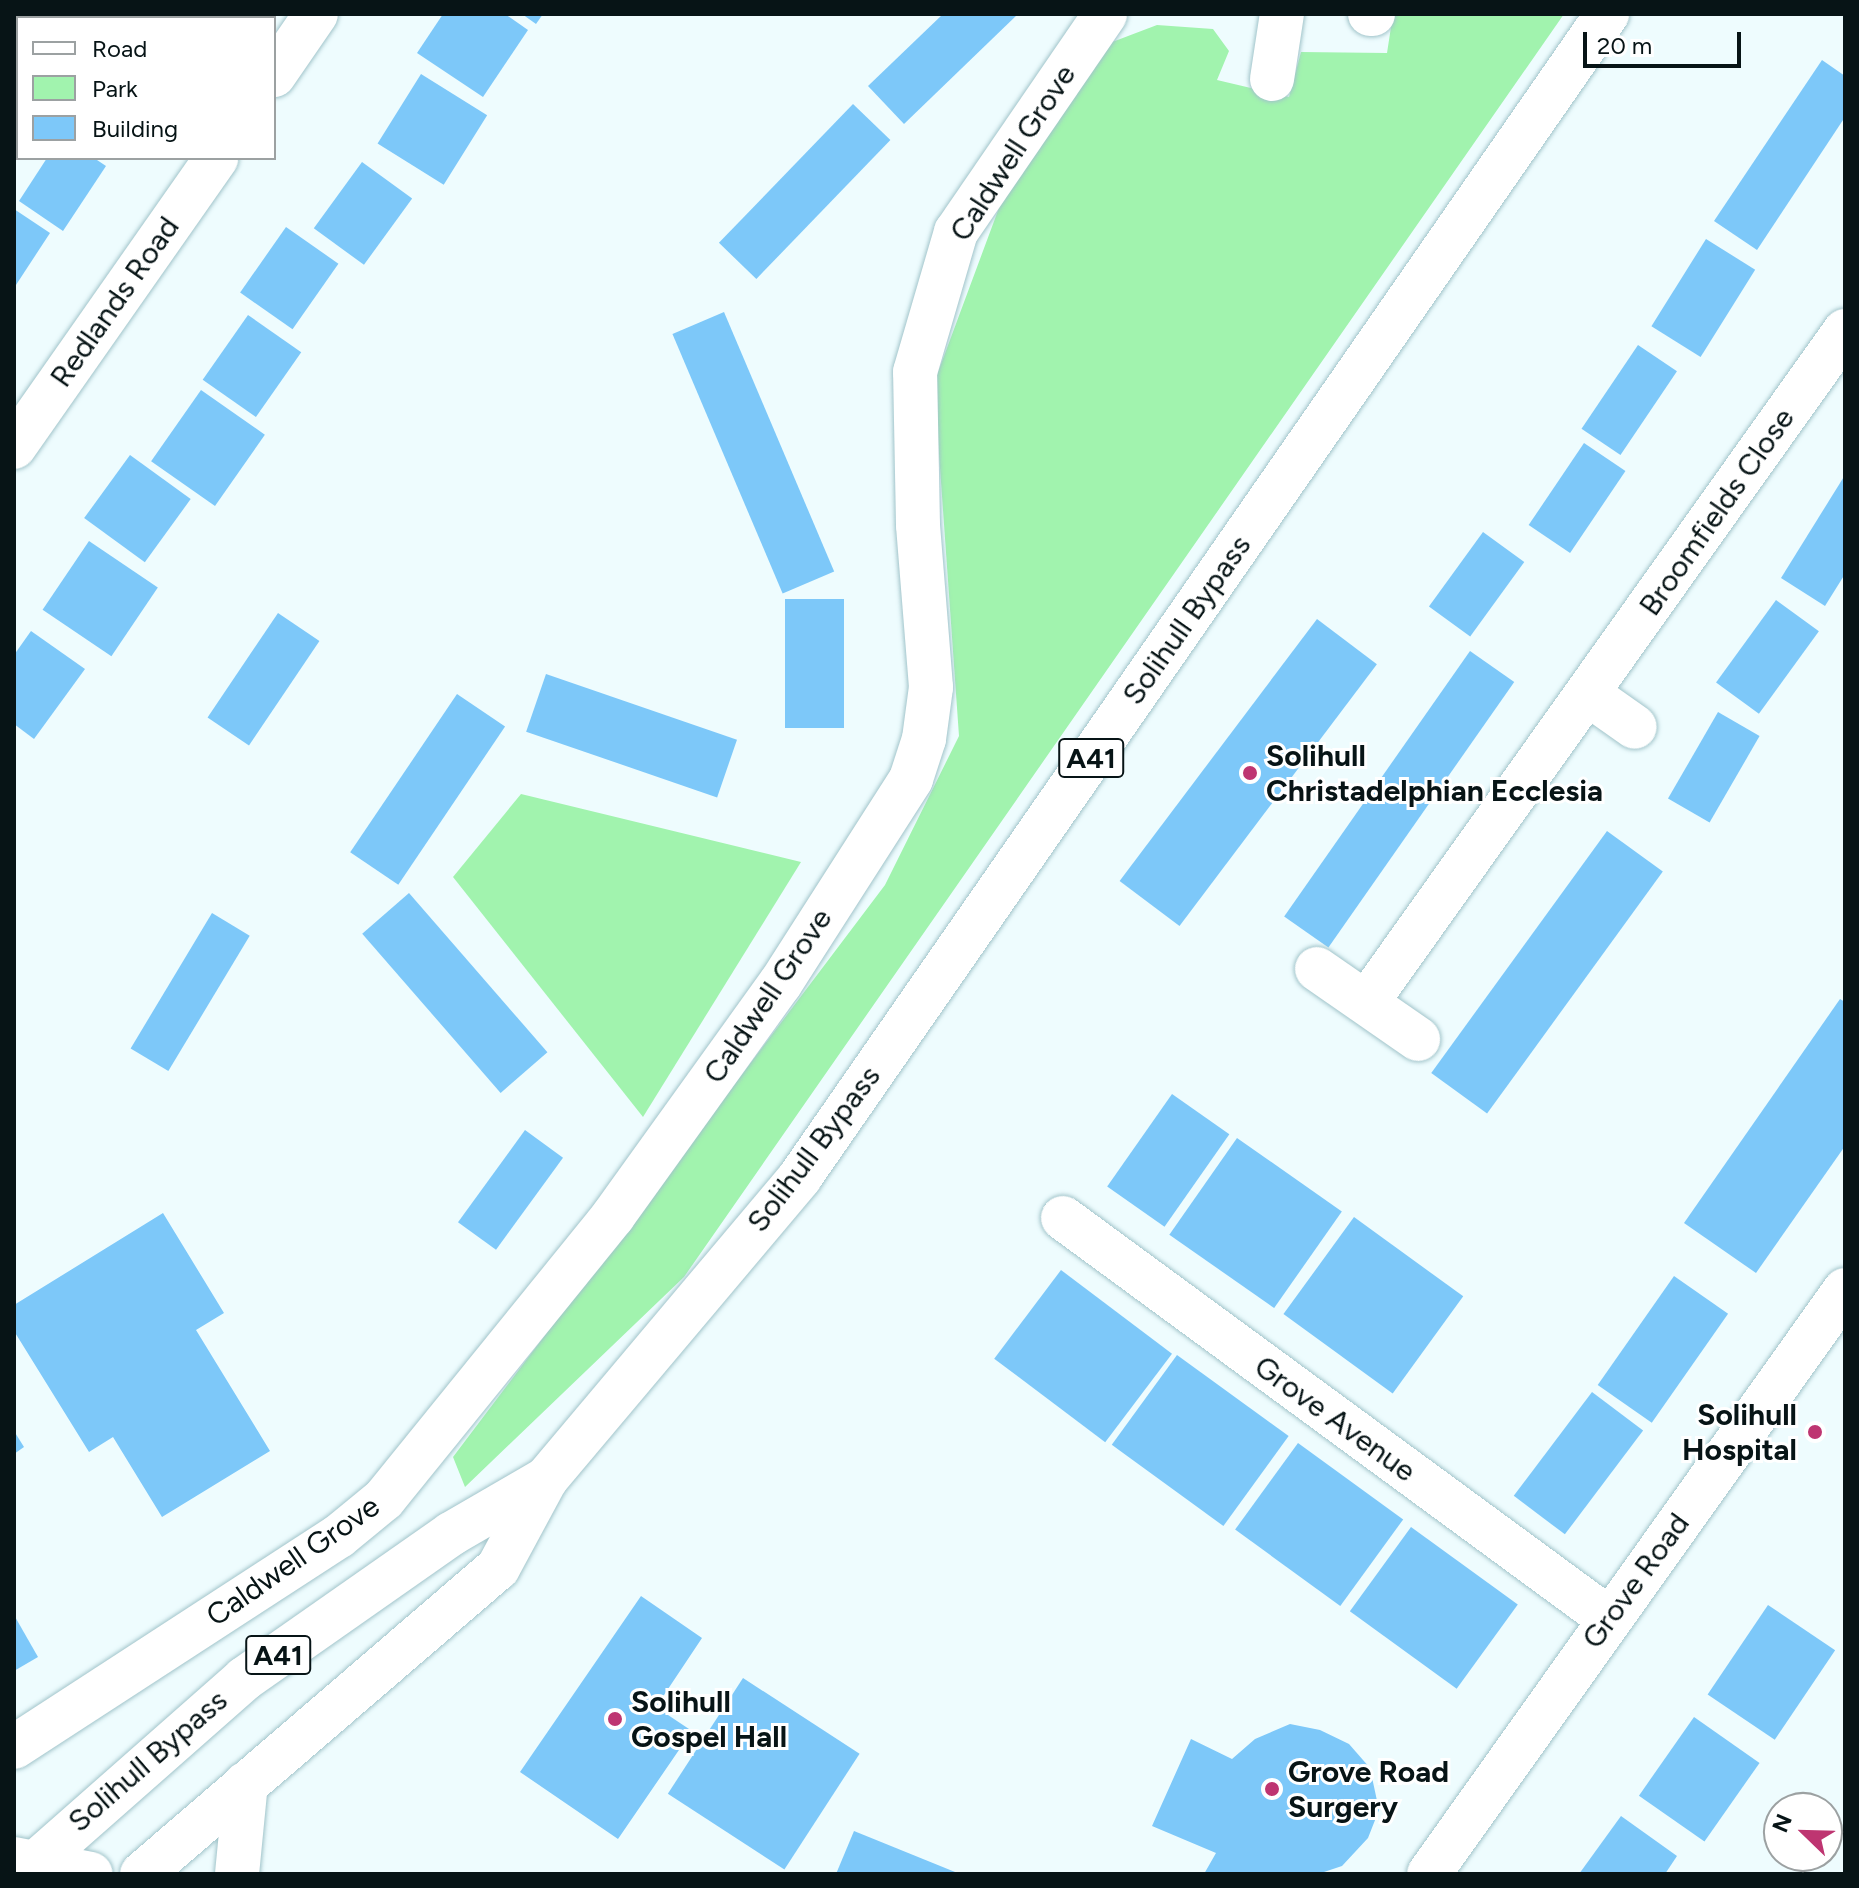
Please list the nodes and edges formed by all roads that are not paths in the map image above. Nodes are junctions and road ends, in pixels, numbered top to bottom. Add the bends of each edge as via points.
1 (316, 14) edge
2 (1105, 14) edge
3 (1282, 14) edge
4 (1607, 14) edge
5 (276, 72) edge
6 (1272, 79) dead end
7 (215, 160) edge
8 (1845, 331) edge
9 (14, 447) edge
10 (1588, 694) junction
11 (1635, 727) dead end
12 (1317, 969) dead end
13 (1367, 1002) junction
14 (1418, 1039) dead end
15 (1063, 1218) dead end
16 (1845, 1290) edge
17 (546, 1479) junction
18 (1608, 1618) junction
19 (14, 1747) edge
20 (246, 1783) junction
21 (23, 1865) edge
22 (91, 1874) edge
23 (142, 1874) edge
24 (237, 1874) edge
25 (1429, 1874) edge

1 - 5 main road
2 - 19 main road, Caldwell Grove via 956,232 915,372 918,525 931,687 924,739 911,779 780,984 613,1216 384,1499 339,1536
3 - 6 main road
4 - 17 main road, Solihull Bypass / A41 via 800,1177
7 - 9 main road, Redlands Road
8 - 10 main road, Broomfields Close
10 - 11 main road
10 - 13 main road, Broomfields Close
12 - 13 main road
13 - 14 main road
15 - 18 main road, Grove Avenue
16 - 18 main road, Grove Road
17 - 20 main road, Solihull Bypass / A41 via 498,1568
17 - 21 main road, Solihull Bypass / A41 via 451,1534 244,1679
18 - 25 main road, Grove Road
20 - 23 main road, Solihull Bypass / A41
20 - 24 main road
21 - 22 main road

